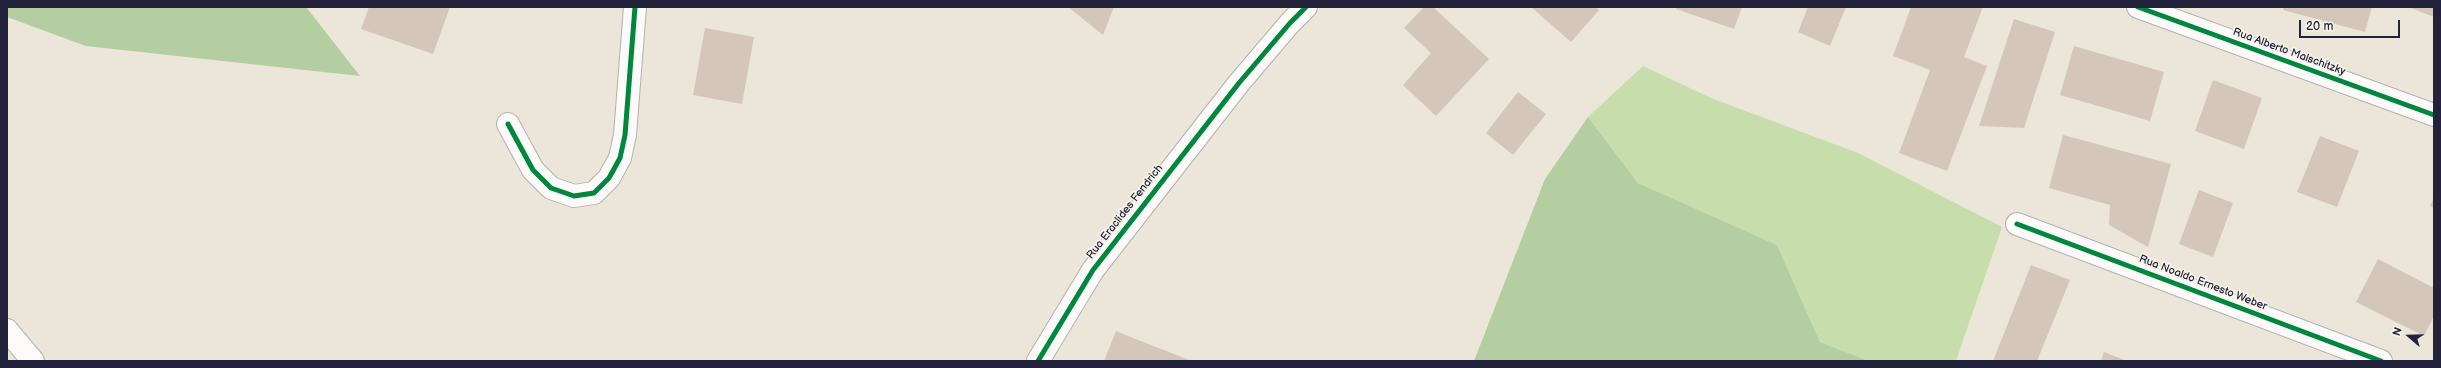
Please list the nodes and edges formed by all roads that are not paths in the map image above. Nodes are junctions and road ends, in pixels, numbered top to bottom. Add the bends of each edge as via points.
1 (635, 7) edge
2 (1306, 7) edge
3 (2138, 7) edge
4 (2434, 115) edge
5 (508, 124) dead end
6 (2017, 224) dead end
7 (7, 330) edge
8 (33, 361) edge
9 (1038, 361) edge
10 (2381, 361) edge

1 - 5 street via 625,135 620,158 609,178 594,193 574,196 551,188 534,170
2 - 9 street, Rua Eraclides Fendrich via 1239,83 1093,270
3 - 4 street, Rua Alberto Malschitzky
6 - 10 street, Rua Noaldo Ernesto Weber
7 - 8 street

